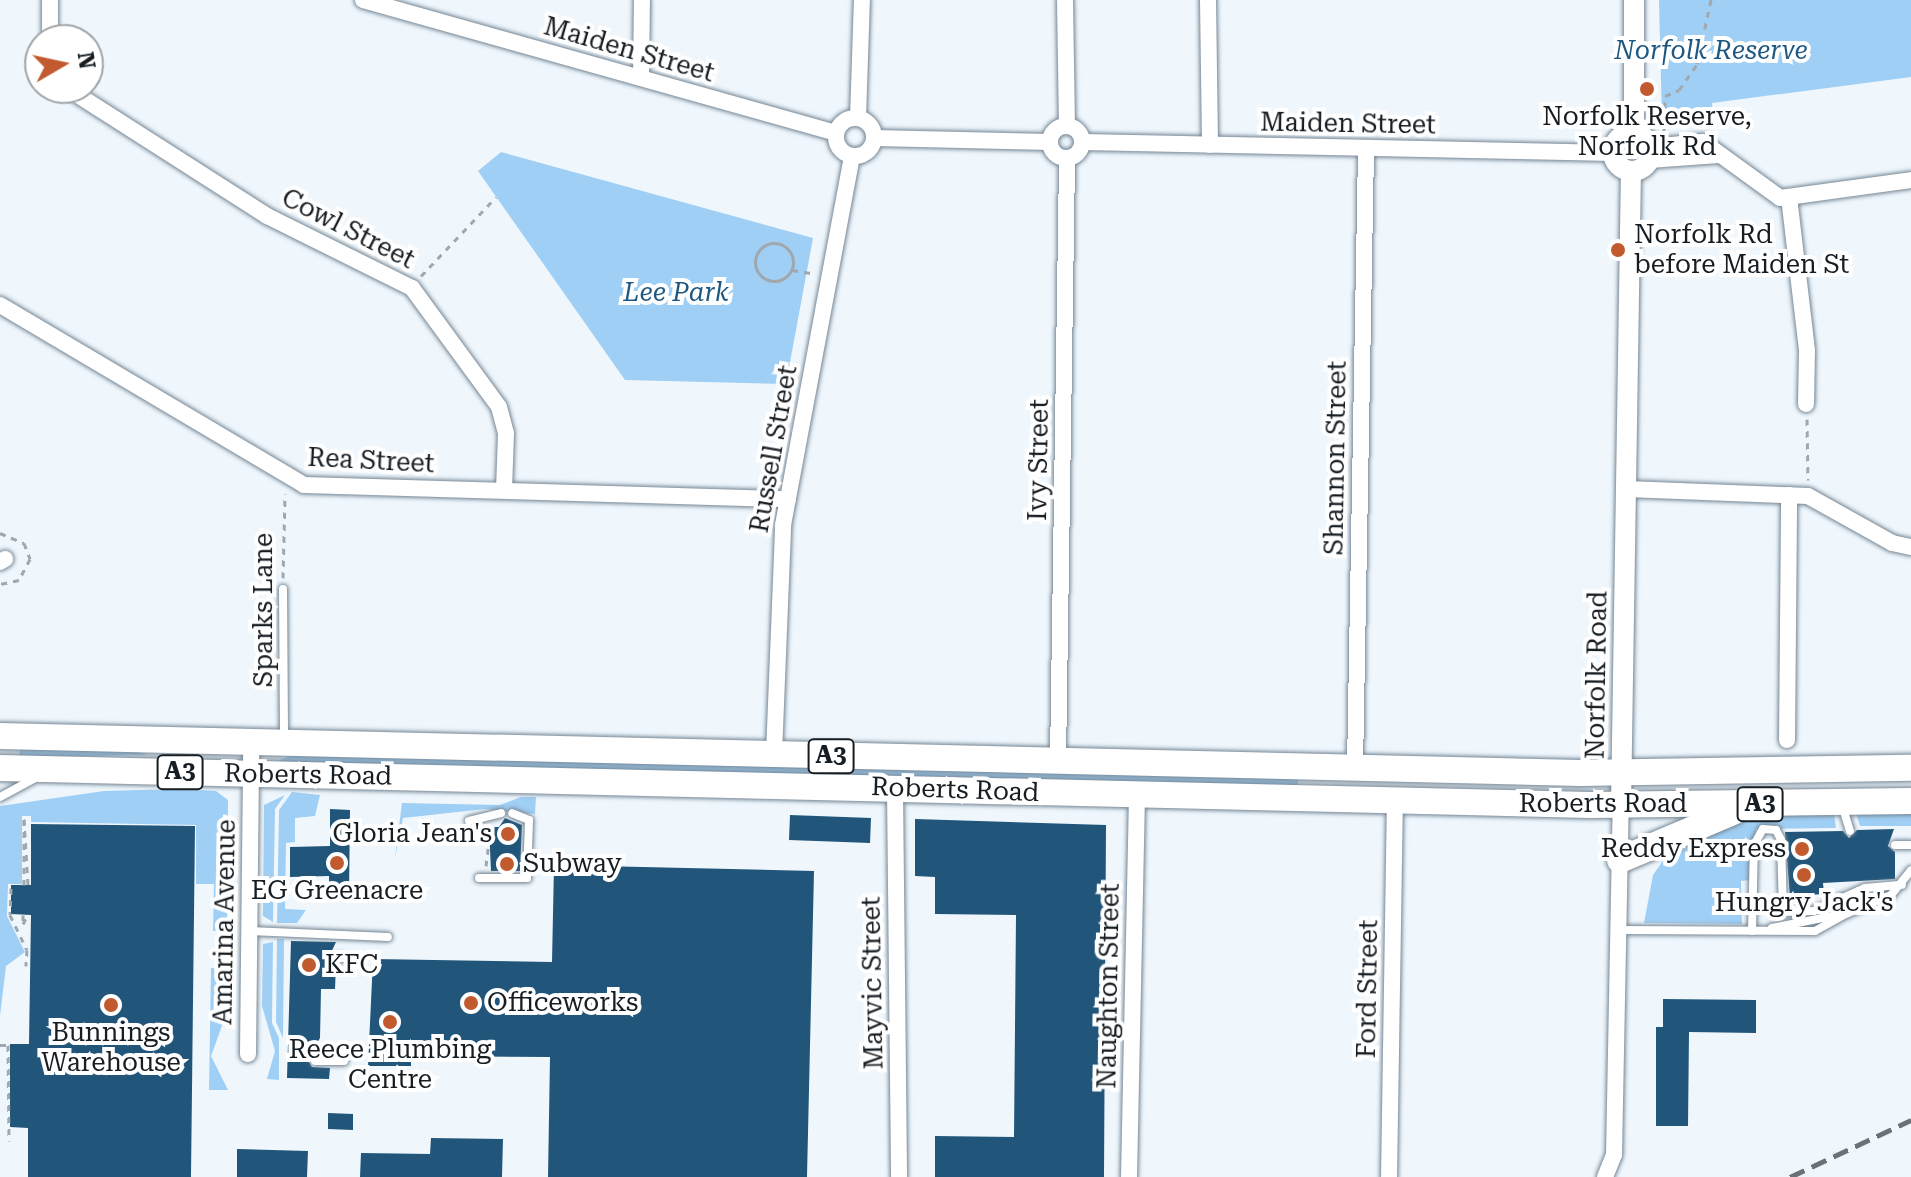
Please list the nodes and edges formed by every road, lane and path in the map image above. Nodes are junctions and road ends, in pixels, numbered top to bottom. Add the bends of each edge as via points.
1 (50, 0) edge
2 (363, 0) edge
3 (642, 0) edge
4 (862, 0) edge
5 (1065, 0) edge
6 (1208, 0) edge
7 (1634, 0) edge
8 (1711, 0) edge
9 (398, 5) edge
10 (50, 24) edge
11 (641, 78) junction
12 (92, 104) edge
13 (858, 118) junction
14 (1664, 119) junction
15 (1067, 126) junction
16 (1641, 126) junction
17 (836, 133) junction
18 (874, 138) junction
19 (1050, 142) junction
20 (1083, 142) junction
21 (1210, 145) junction
22 (1655, 147) junction
23 (1366, 148) junction
24 (1613, 153) junction
25 (852, 157) junction
26 (1067, 159) junction
27 (1631, 171) junction
28 (1911, 180) edge
29 (496, 197) dead end
30 (1789, 197) junction
31 (792, 270) junction
32 (832, 277) junction
33 (412, 288) junction
34 (0, 305) edge
35 (1806, 404) joint
36 (287, 478) junction
37 (1627, 489) junction
38 (504, 490) junction
39 (1789, 495) junction
40 (1808, 496) junction
41 (788, 499) junction
42 (1911, 547) edge
43 (283, 589) joint
44 (0, 736) edge
45 (1787, 740) dead end
46 (251, 743) junction
47 (284, 743) junction
48 (774, 754) junction
49 (1058, 761) junction
50 (0, 768) edge
51 (1355, 768) junction
52 (1911, 768) edge
53 (52, 769) junction
54 (251, 773) junction
55 (1621, 773) junction
56 (895, 789) junction
57 (1137, 796) junction
58 (0, 797) edge
59 (1395, 801) junction
60 (1911, 801) edge
61 (1841, 802) junction
62 (1755, 804) junction
63 (1621, 805) junction
64 (501, 813) dead end
65 (512, 813) dead end
66 (469, 821) dead end
67 (1850, 831) dead end
68 (489, 841) dead end
69 (1895, 845) dead end
70 (1911, 845) edge
71 (1620, 860) junction
72 (479, 867) dead end
73 (1911, 870) edge
74 (479, 878) dead end
75 (26, 885) joint
76 (1902, 885) junction
77 (11, 888) dead end
78 (1841, 897) junction
79 (1848, 913) junction
80 (1618, 930) junction
81 (249, 931) junction
82 (1752, 931) junction
83 (388, 937) dead end
84 (26, 966) dead end
85 (0, 1045) edge
86 (248, 1054) dead end
87 (315, 1061) dead end
88 (344, 1061) dead end
89 (9, 1141) dead end
90 (899, 1177) edge
91 (1129, 1177) edge
92 (1389, 1177) edge
93 (1605, 1177) edge

1 - 10 street
2 - 9 street, Maiden Street
3 - 11 street
4 - 13 street
5 - 15 street
6 - 21 street
7 - 16 street
8 - 14 path via 1697,64 1679,90 1665,96
9 - 11 street, Maiden Street
11 - 17 street, Maiden Street
12 - 33 street, Cowl Street via 267,216
13 - 17 street via 844,121
13 - 18 street
14 - 16 path
14 - 22 path
15 - 19 street
15 - 20 street
16 - 22 street
16 - 24 street via 1621,136
17 - 25 street via 839,149
18 - 19 street
18 - 25 street via 867,152
19 - 26 street via 1053,152
20 - 21 street, Maiden Street
20 - 26 street
21 - 23 street, Maiden Street
22 - 27 street
22 - 30 street via 1696,140 1771,196
23 - 24 street, Maiden Street
23 - 51 street, Shannon Street
24 - 27 street
25 - 32 street, Russell Street
26 - 49 street, Ivy Street
27 - 37 street, Norfolk Road
28 - 30 street
29 - 33 path
30 - 35 street via 1807,351
31 - 31 path via 783,279 763,278 756,254 769,242 782,244 791,252
31 - 32 path
32 - 41 street, Russell Street
33 - 38 street, Cowl Street via 499,407 506,433
34 - 36 street, Rea Street
35 - 40 path
36 - 38 street, Rea Street via 312,486
36 - 43 path, Sparks Lane
37 - 39 street
37 - 55 street, Norfolk Road
38 - 41 street, Rea Street
39 - 40 street
39 - 45 street
40 - 42 street
41 - 48 street, Russell Street via 779,563
43 - 47 lane, Sparks Lane
44 - 46 highway, Roberts Road / A3
46 - 47 highway, Roberts Road / A3
46 - 54 street, Amarina Avenue
47 - 48 highway, Roberts Road / A3
48 - 49 highway, Roberts Road / A3
49 - 51 highway, Roberts Road / A3
50 - 53 highway, Roberts Road / A3
51 - 55 highway, Roberts Road / A3
52 - 55 highway, Roberts Road / A3
53 - 54 highway, Roberts Road / A3
53 - 58 lane
54 - 56 highway, Roberts Road / A3
54 - 81 street, Amarina Avenue
55 - 63 street, Norfolk Road
56 - 57 highway, Roberts Road / A3
56 - 90 street, Mayvic Street
57 - 59 highway, Roberts Road / A3
57 - 91 street, Naughton Street
59 - 63 highway, Roberts Road / A3
59 - 92 street, Ford Street
60 - 61 highway, Roberts Road / A3
61 - 62 highway, Roberts Road / A3
61 - 67 lane
62 - 63 highway, Roberts Road / A3
62 - 71 highway via 1659,838
63 - 71 street, Norfolk Road
64 - 66 lane
65 - 74 lane via 529,820 527,878
68 - 72 path via 486,867
69 - 70 lane
71 - 80 street, Norfolk Road
73 - 76 lane
75 - 75 path via 24,819
76 - 78 lane
76 - 79 lane
77 - 84 path via 10,915 27,950
78 - 79 lane
78 - 82 lane via 1814,911 1783,912 1781,840 1776,830 1763,829 1754,845
79 - 82 lane via 1815,931
80 - 82 lane
80 - 93 street, Norfolk Road via 1614,1155
81 - 83 lane
81 - 86 street, Amarina Avenue
85 - 89 path via 8,1045
87 - 88 lane

